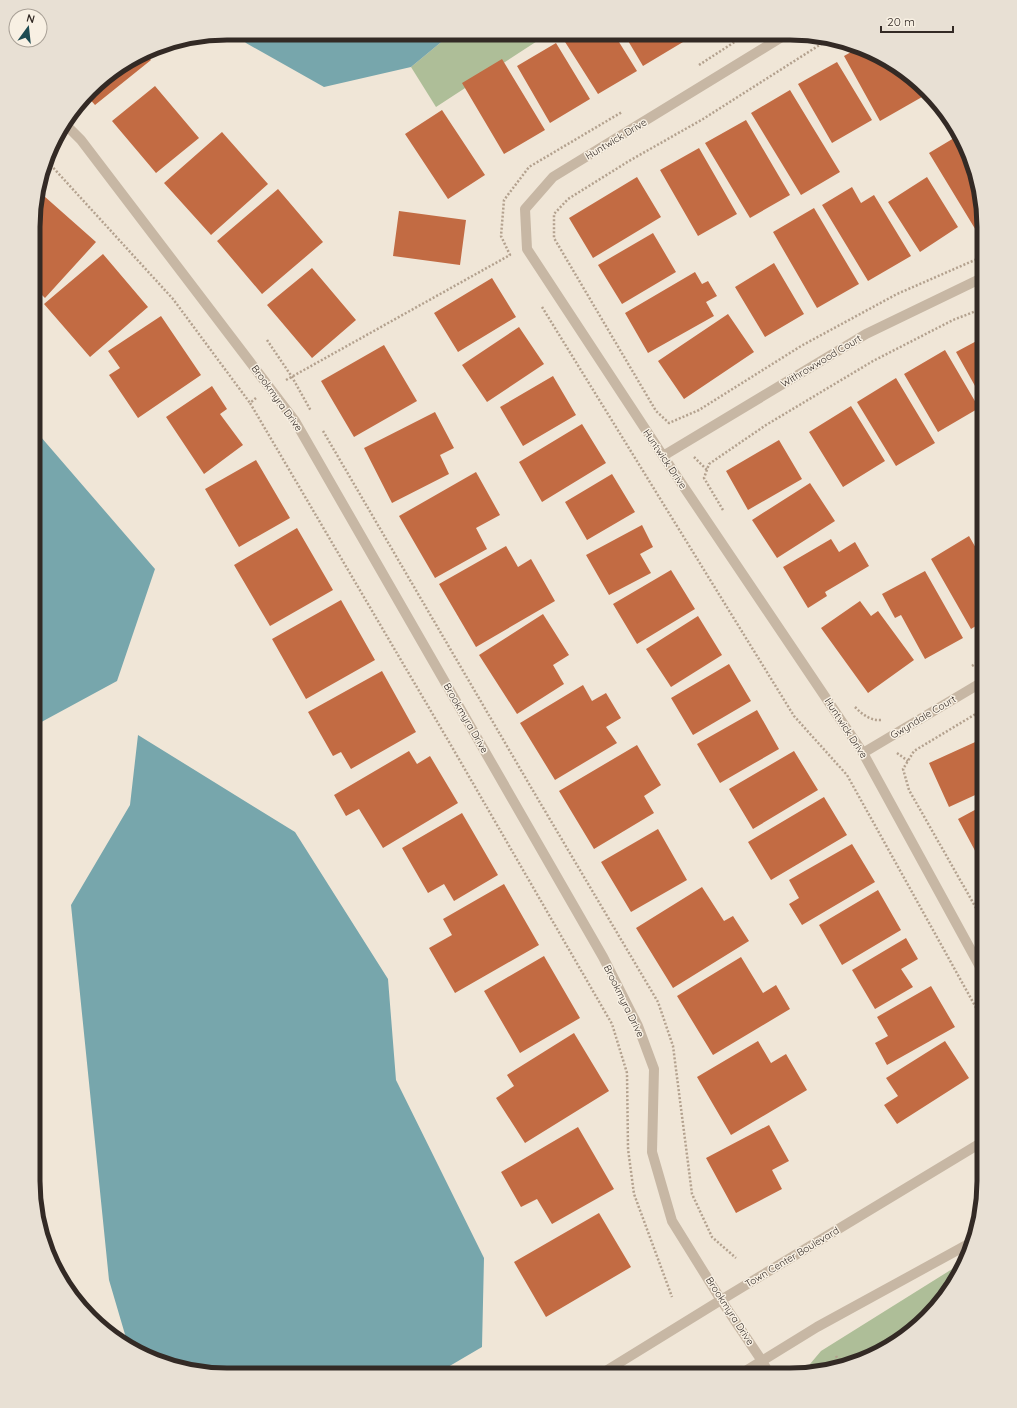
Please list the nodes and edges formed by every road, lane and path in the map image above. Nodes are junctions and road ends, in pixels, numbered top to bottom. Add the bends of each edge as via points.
1 (738, 40) edge
2 (776, 40) edge
3 (822, 43) edge
4 (695, 67) dead end
5 (623, 112) dead end
6 (69, 128) edge
7 (51, 165) edge
8 (977, 259) edge
9 (977, 280) edge
10 (539, 302) dead end
11 (977, 311) edge
12 (271, 389) junction
13 (250, 403) junction
14 (663, 456) junction
15 (724, 512) dead end
16 (977, 662) edge
17 (970, 667) dead end
18 (977, 685) edge
19 (850, 702) dead end
20 (977, 713) edge
21 (884, 719) dead end
22 (863, 753) junction
23 (977, 910) edge
24 (977, 961) edge
25 (977, 1009) edge
26 (977, 1145) edge
27 (965, 1246) edge
28 (672, 1297) dead end
29 (721, 1300) junction
30 (836, 1356) dead end
31 (762, 1360) junction
32 (839, 1362) edge
33 (611, 1368) edge
34 (750, 1368) edge
35 (766, 1368) edge

1 - 4 path
2 - 14 street, Huntwick Drive via 553,177 525,209 527,249
3 - 8 path via 703,119 568,199 554,214 554,238 656,411 669,423 699,410 800,346 897,294
5 - 12 path via 529,167 504,200 501,236 510,255
6 - 12 street, Brookmyra Drive via 81,140
7 - 13 path via 174,299
9 - 14 street, Withrowwood Court via 866,334
10 - 25 path via 794,716 847,775
11 - 15 path via 953,320 873,361 766,425 709,464 704,478
12 - 13 path
12 - 29 street, Brookmyra Drive via 296,421 603,957 638,1026 654,1069 652,1152 672,1221
13 - 28 path via 612,1024 627,1073 628,1149 634,1194
14 - 22 street, Huntwick Drive
16 - 17 path
18 - 22 street, Gwyndale Court
19 - 21 path via 860,713 874,721
20 - 23 path via 914,751 903,770 909,790
22 - 24 street, Huntwick Drive
26 - 29 street, Town Center Boulevard
27 - 31 street
29 - 31 street, Brookmyra Drive
29 - 33 street, Town Center Boulevard
30 - 32 path
31 - 34 street
31 - 35 street, Brookmyra Drive

